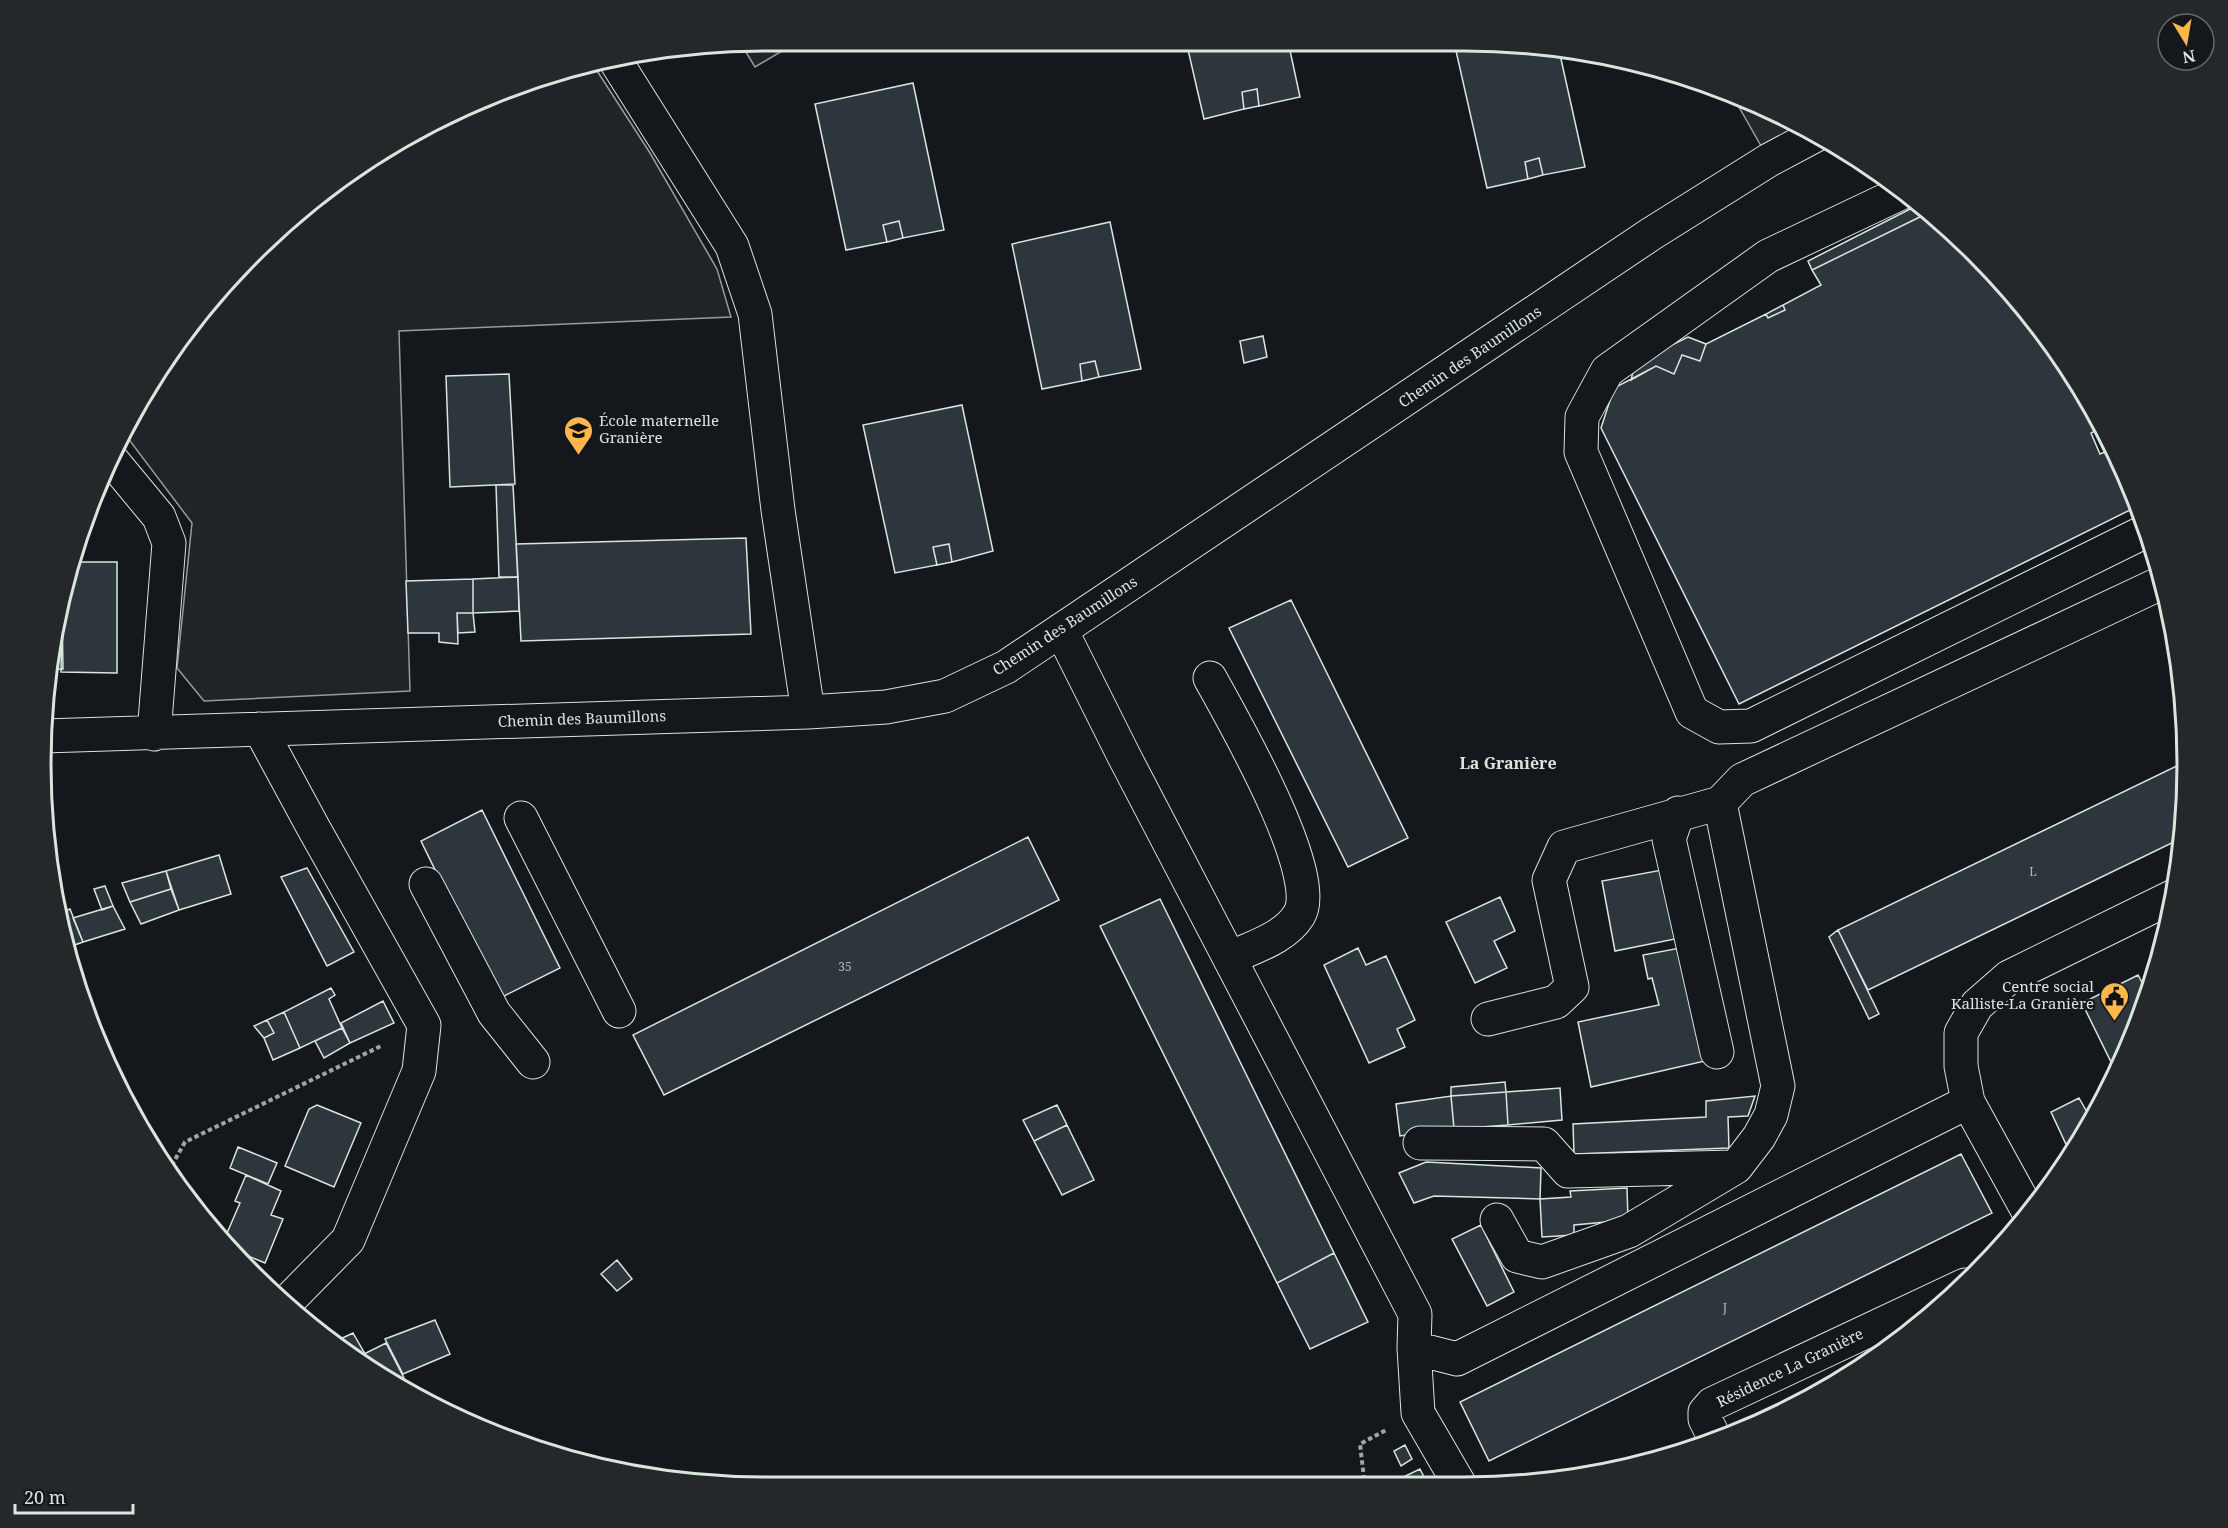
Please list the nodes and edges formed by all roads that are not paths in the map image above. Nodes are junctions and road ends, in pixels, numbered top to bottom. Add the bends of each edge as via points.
1 (619, 66) edge
2 (1807, 140) edge
3 (1894, 195) edge
4 (117, 466) edge
5 (2139, 535) edge
6 (2155, 586) edge
7 (1061, 630) junction
8 (1210, 678) dead end
9 (808, 712) junction
10 (260, 729) junction
11 (153, 734) junction
12 (52, 736) edge
13 (1720, 803) junction
14 (1678, 813) junction
15 (521, 818) dead end
16 (426, 884) dead end
17 (2163, 902) edge
18 (1230, 958) junction
19 (619, 1011) dead end
20 (1488, 1019) dead end
21 (1718, 1052) dead end
22 (532, 1062) dead end
23 (1968, 1102) junction
24 (1420, 1143) dead end
25 (1736, 1167) junction
26 (2024, 1205) edge
27 (1497, 1221) dead end
28 (291, 1298) edge
29 (1935, 1299) edge
30 (1414, 1348) junction
31 (1712, 1432) edge
32 (1455, 1477) edge

1 - 9 street via 732,246 754,314
2 - 7 street, Chemin des Baumillons via 1651,234
3 - 5 street via 1768,256 1607,371 1582,417 1581,452 1692,712 1719,727 1751,726
4 - 11 street via 159,517 169,543
6 - 13 street via 1742,780
7 - 9 street, Chemin des Baumillons via 1006,667 945,696 886,707
7 - 18 street
8 - 18 street via 1272,798 1303,886 1300,913 1283,933
9 - 10 street, Chemin des Baumillons
10 - 11 street, Chemin des Baumillons
10 - 28 street via 424,1025 419,1071 348,1240
11 - 12 street, Chemin des Baumillons
13 - 14 street
13 - 25 street via 1779,1086 1771,1115
14 - 20 street via 1564,847 1549,880 1572,987 1556,1002
14 - 21 street via 1669,839
15 - 19 street
16 - 22 street via 494,1013
17 - 23 street via 2009,977 1977,1005 1961,1033 1961,1066
18 - 30 street via 1415,1314
23 - 26 street
23 - 30 street via 1456,1359
24 - 25 street via 1544,1144 1568,1171
25 - 27 street via 1629,1231 1542,1262 1517,1256
29 - 31 street, Résidence La Granière via 1712,1404 1705,1412
30 - 32 street via 1418,1413

